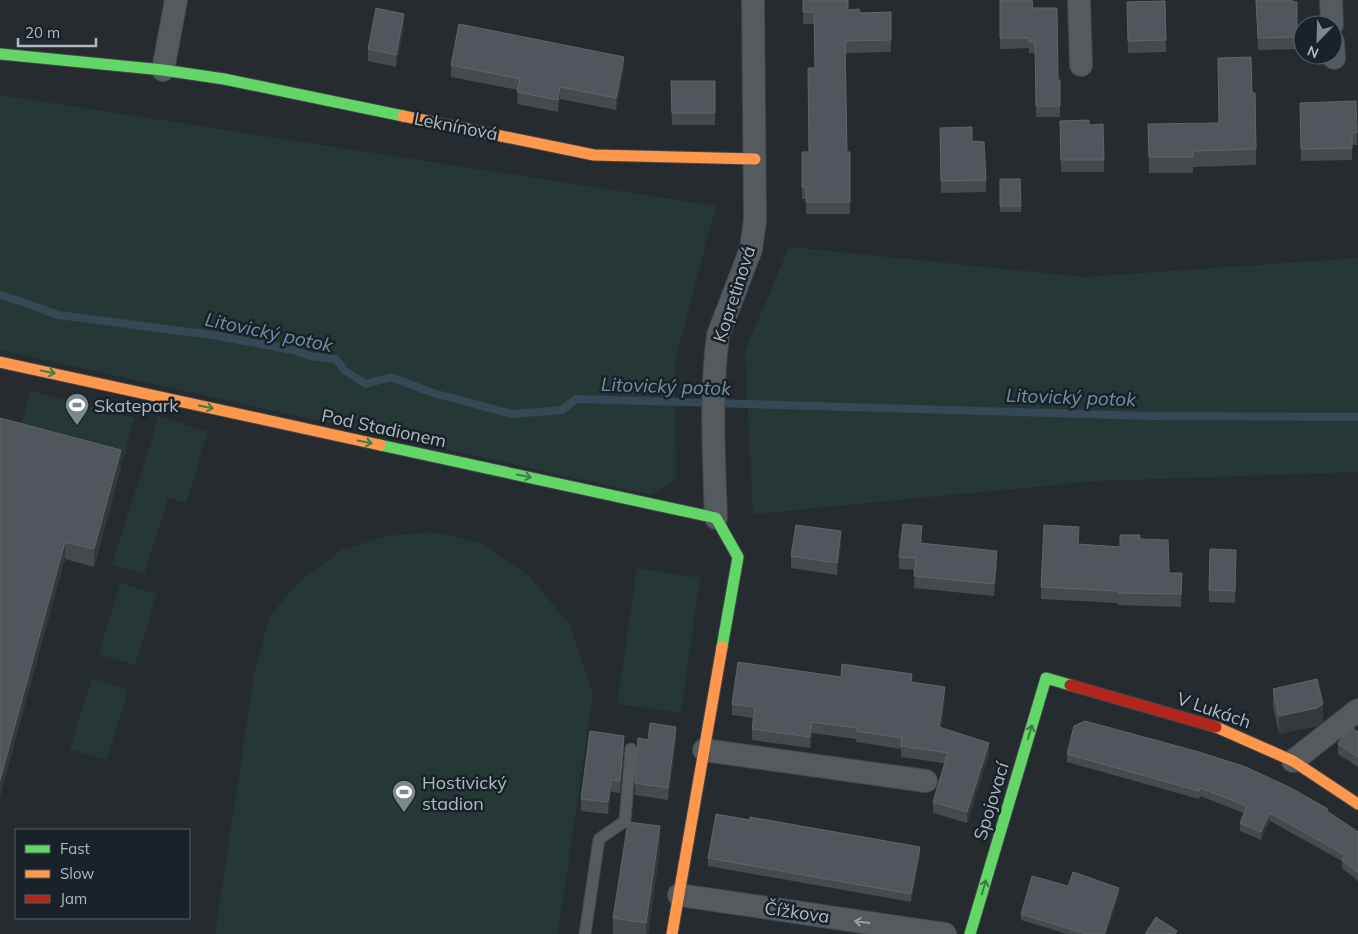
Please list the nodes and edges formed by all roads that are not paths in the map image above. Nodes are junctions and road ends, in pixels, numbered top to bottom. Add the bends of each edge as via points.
1 (176, 0) edge
2 (753, 0) edge
3 (1079, 0) edge
4 (1331, 0) edge
5 (1332, 15) edge
6 (0, 54) edge
7 (1081, 65) dead end
8 (163, 70) junction
9 (755, 160) junction
10 (0, 362) edge
11 (716, 518) junction
12 (1046, 678) joint
13 (1358, 710) edge
14 (631, 749) dead end
15 (704, 750) junction
16 (1293, 760) junction
17 (926, 781) dead end
18 (1358, 804) edge
19 (679, 895) junction
20 (586, 934) edge
21 (672, 934) edge
22 (945, 934) edge
23 (970, 934) edge

1 - 8 street
2 - 9 street
3 - 7 street
4 - 5 street
6 - 8 street, Leknínová
8 - 9 street, Leknínová via 224,79 594,155
9 - 11 street, Kopretinová via 755,220 751,249 718,335 714,368
10 -> 11 street, Pod Stadionem
11 - 15 street via 738,557
12 - 16 street, V Lukách via 1221,728
23 -> 12 street, Spojovací
13 - 16 street
14 - 20 lane via 625,821 599,839
15 - 17 street
15 - 19 street
16 - 18 street, V Lukách
19 - 21 street
22 -> 19 street, Čížkova

